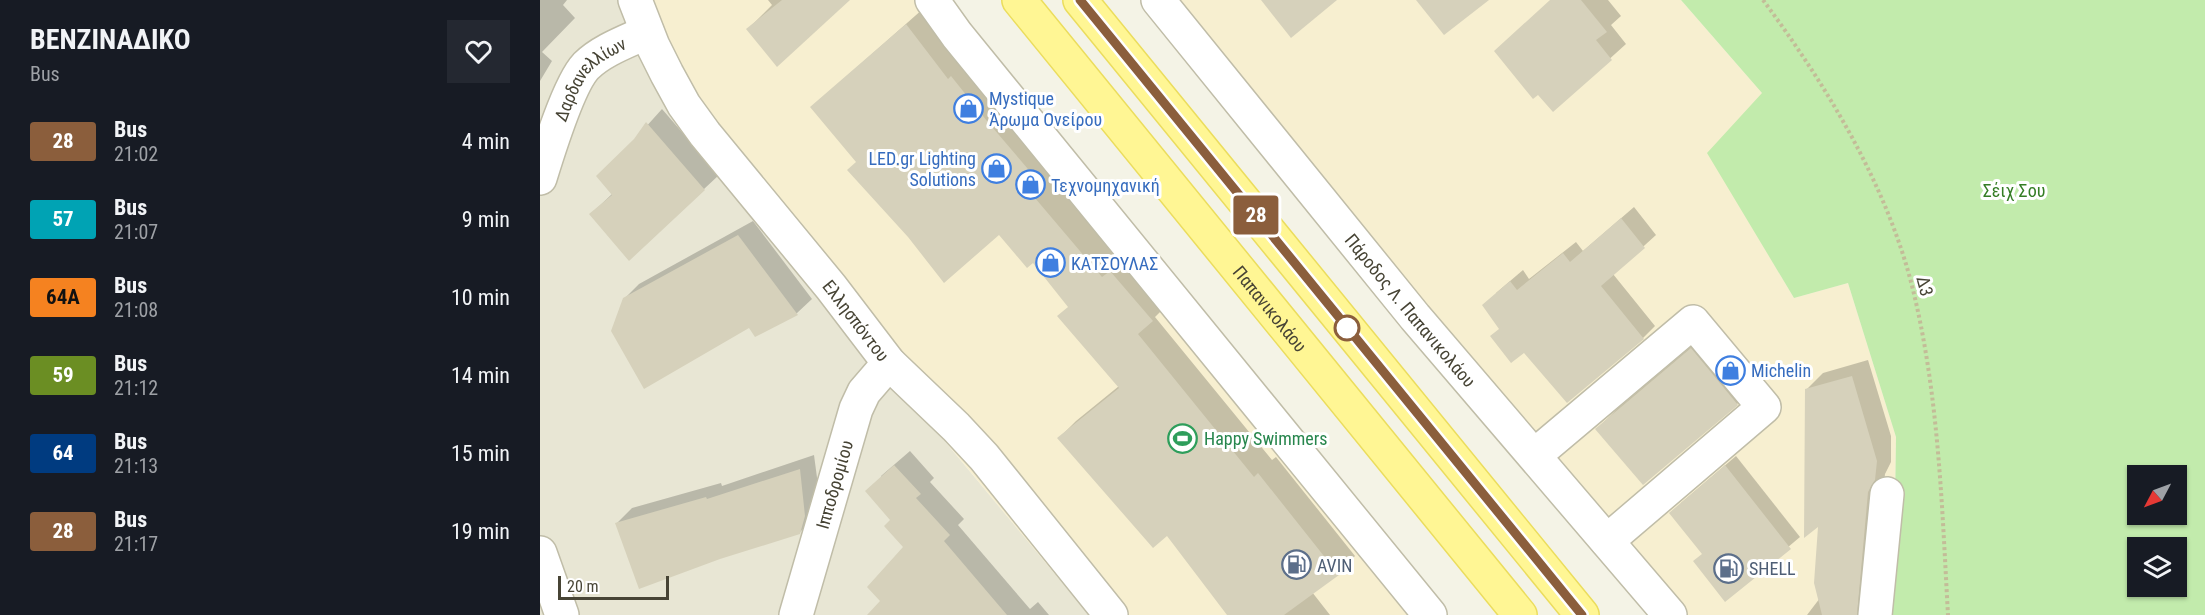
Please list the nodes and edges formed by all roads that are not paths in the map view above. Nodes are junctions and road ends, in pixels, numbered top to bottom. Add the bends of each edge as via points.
1 (635, 0) edge
2 (932, 0) edge
3 (1019, 0) edge
4 (1080, 0) edge
5 (1158, 0) edge
6 (647, 32) junction
7 (540, 178) edge
8 (890, 363) junction
9 (1534, 455) junction
10 (1887, 494) dead end
11 (1607, 541) junction
12 (540, 553) edge
13 (562, 615) edge
14 (796, 615) edge
15 (1111, 615) edge
16 (1430, 615) edge
17 (1520, 615) edge
18 (1582, 615) edge
19 (1670, 615) edge
20 (1875, 615) edge

1 - 6 street, Ελλησπόντου
2 - 16 street
3 - 17 main road, Παπανικολάου
4 - 18 main road
5 - 9 street, Πάροδος Λ. Παπανικολάου via 1415,317
6 - 7 street, Δαρδανελλίων via 583,70
6 - 8 street, Ελλησπόντου via 676,91 699,126
8 - 14 street, Ιπποδρομίου via 864,392 856,409
8 - 15 street, Ελλησπόντου via 984,457
9 - 11 street, Πάροδος Λ. Παπανικολάου
9 - 11 street via 1693,322 1764,407
10 - 20 street
11 - 19 street, Πάροδος Λ. Παπανικολάου
12 - 13 street

